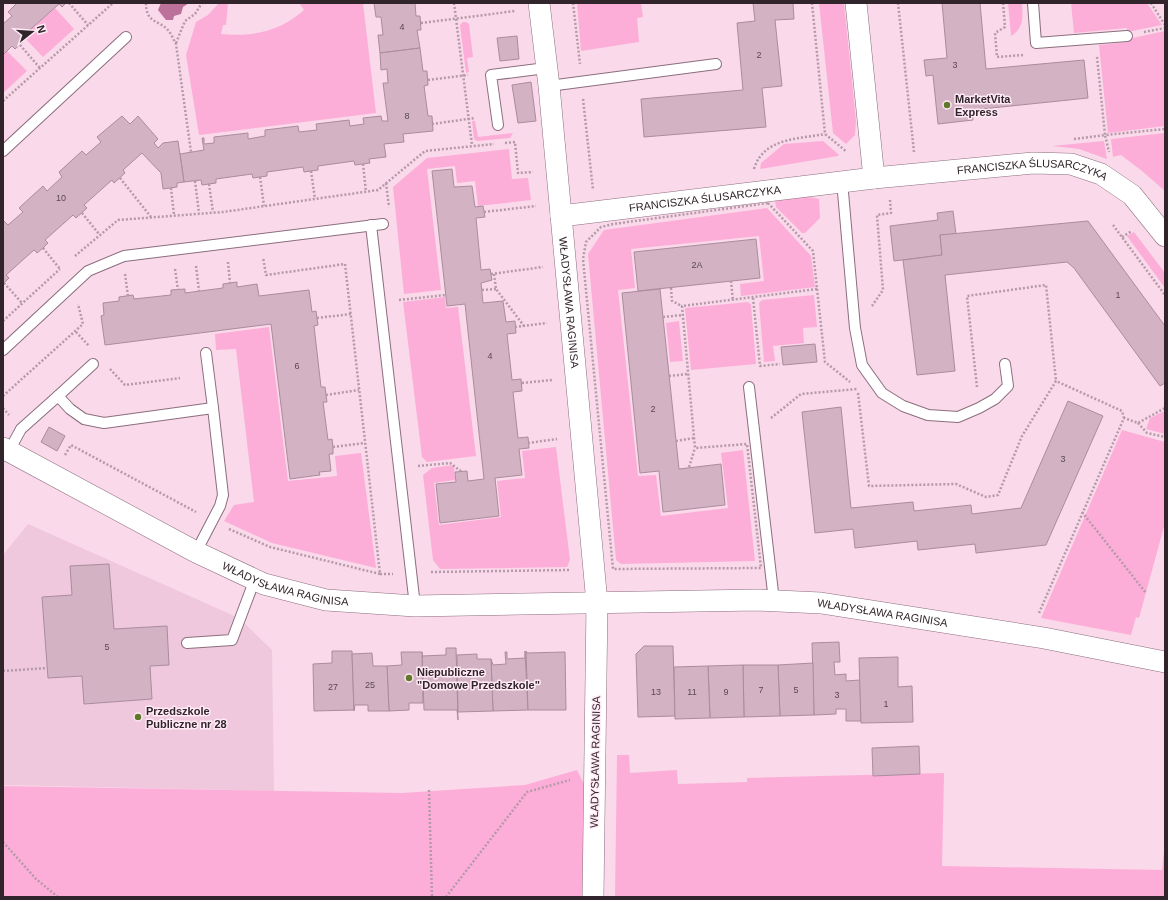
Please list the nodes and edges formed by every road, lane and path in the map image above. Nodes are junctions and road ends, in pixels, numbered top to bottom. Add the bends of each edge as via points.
1 (69, 3) edge
2 (113, 3) edge
3 (146, 3) edge
4 (202, 3) edge
5 (454, 3) edge
6 (538, 3) edge
7 (573, 3) edge
8 (812, 3) edge
9 (856, 3) edge
10 (898, 3) edge
11 (1003, 3) edge
12 (1033, 3) edge
13 (1151, 3) edge
14 (518, 11) dead end
15 (456, 19) junction
16 (421, 23) dead end
17 (88, 25) junction
18 (1165, 25) edge
19 (1005, 27) dead end
20 (1127, 36) dead end
21 (126, 37) dead end
22 (1095, 38) junction
23 (176, 44) junction
24 (20, 45) dead end
25 (716, 64) dead end
26 (40, 68) junction
27 (468, 75) dead end
28 (463, 76) junction
29 (547, 77) junction
30 (428, 80) dead end
31 (581, 81) junction
32 (3, 101) edge
33 (475, 118) dead end
34 (468, 119) junction
35 (432, 124) dead end
36 (498, 125) dead end
37 (1165, 129) edge
38 (825, 134) junction
39 (1106, 136) junction
40 (1067, 140) dead end
41 (472, 145) junction
42 (852, 146) dead end
43 (844, 149) dead end
44 (3, 151) edge
45 (191, 152) dead end
46 (845, 157) dead end
47 (915, 158) dead end
48 (363, 164) dead end
49 (311, 170) dead end
50 (760, 172) dead end
51 (260, 177) dead end
52 (120, 178) dead end
53 (534, 178) dead end
54 (874, 178) junction
55 (195, 181) dead end
56 (842, 181) junction
57 (386, 183) junction
58 (209, 184) dead end
59 (171, 188) dead end
60 (366, 192) junction
61 (593, 194) dead end
62 (890, 196) dead end
63 (315, 199) junction
64 (536, 199) dead end
65 (264, 206) junction
66 (537, 206) junction
67 (389, 209) dead end
68 (213, 212) junction
69 (484, 212) dead end
70 (82, 213) dead end
71 (538, 213) dead end
72 (174, 215) dead end
73 (561, 216) junction
74 (151, 217) dead end
75 (383, 224) dead end
76 (371, 225) junction
77 (1114, 225) dead end
78 (1134, 229) dead end
79 (99, 234) dead end
80 (1165, 236) edge
81 (1122, 237) junction
82 (43, 248) dead end
83 (262, 254) dead end
84 (234, 258) dead end
85 (542, 259) dead end
86 (189, 265) dead end
87 (168, 267) dead end
88 (543, 267) junction
89 (60, 269) dead end
90 (132, 272) dead end
91 (125, 273) junction
92 (119, 274) dead end
93 (544, 274) dead end
94 (731, 281) dead end
95 (4, 283) dead end
96 (230, 283) dead end
97 (671, 288) dead end
98 (496, 289) junction
99 (178, 290) dead end
100 (482, 290) dead end
101 (199, 291) dead end
102 (398, 293) dead end
103 (446, 295) dead end
104 (1165, 295) edge
105 (128, 296) dead end
106 (753, 298) junction
107 (84, 299) dead end
108 (732, 301) junction
109 (22, 303) dead end
110 (682, 306) junction
111 (871, 307) dead end
112 (351, 314) junction
113 (683, 315) junction
114 (548, 316) dead end
115 (663, 317) dead end
116 (317, 318) dead end
117 (549, 323) junction
118 (524, 326) junction
119 (516, 327) dead end
120 (550, 330) dead end
121 (76, 332) junction
122 (90, 348) dead end
123 (3, 350) edge
124 (206, 353) dead end
125 (93, 364) dead end
126 (105, 364) dead end
127 (780, 364) dead end
128 (1005, 364) dead end
129 (688, 374) junction
130 (669, 376) dead end
131 (180, 378) dead end
132 (1056, 381) dead end
133 (522, 383) dead end
134 (555, 387) dead end
135 (749, 387) dead end
136 (858, 389) dead end
137 (359, 390) junction
138 (976, 390) dead end
139 (326, 395) dead end
140 (3, 396) edge
141 (58, 396) junction
142 (213, 408) junction
143 (1165, 408) edge
144 (767, 421) dead end
145 (1138, 423) junction
146 (1165, 437) edge
147 (560, 438) dead end
148 (694, 438) junction
149 (676, 441) dead end
150 (365, 443) junction
151 (528, 443) dead end
152 (333, 447) dead end
153 (695, 448) junction
154 (6, 449) edge
155 (65, 456) dead end
156 (417, 458) dead end
157 (418, 466) junction
158 (689, 467) dead end
159 (462, 472) dead end
160 (419, 474) dead end
161 (1082, 512) junction
162 (212, 521) junction
163 (196, 552) junction
164 (573, 563) dead end
165 (430, 565) dead end
166 (400, 573) dead end
167 (380, 574) junction
168 (255, 579) junction
169 (1146, 594) dead end
170 (774, 601) junction
171 (597, 602) junction
172 (415, 606) junction
173 (1039, 614) dead end
174 (187, 643) dead end
175 (1165, 661) edge
176 (47, 668) dead end
177 (3, 671) edge
178 (572, 779) dead end
179 (429, 790) dead end
180 (3, 842) edge
181 (58, 897) edge
182 (432, 897) edge
183 (446, 897) edge
184 (593, 897) edge

1 - 17 path
2 - 17 path
3 - 23 path via 146,9 154,22 167,29
4 - 23 path via 195,14 185,21
5 - 15 path
6 - 29 street, WŁADYSŁAWA RAGINISA
7 - 31 path
8 - 38 path
9 - 54 street
10 - 47 path
11 - 19 path
12 - 22 lane via 1036,43
13 - 18 path
14 - 15 path
15 - 16 path
15 - 28 path
17 - 26 path
20 - 22 lane
21 - 44 lane
22 - 39 path
23 - 45 path
24 - 26 path
25 - 31 lane
26 - 32 path
27 - 28 path
28 - 30 path
28 - 34 path
29 - 31 lane
29 - 36 lane via 492,75
29 - 73 street, WŁADYSŁAWA RAGINISA
31 - 61 path
33 - 34 path
34 - 35 path
34 - 41 path
37 - 39 path
38 - 43 path
38 - 50 path via 776,143 757,159 752,173
39 - 40 path
41 - 53 path via 514,142 518,173 533,171
41 - 57 path via 425,151
42 - 46 path
48 - 60 path
49 - 63 path
51 - 65 path
52 - 74 path
54 - 56 street, FRANCISZKA ŚLUSARCZYKA
54 - 80 street, FRANCISZKA ŚLUSARCZYKA via 1033,163 1072,164 1101,174 1132,195
55 - 68 path via 199,213
56 - 73 street, FRANCISZKA ŚLUSARCZYKA
56 - 128 lane via 855,328 862,365 882,393 903,406 928,415 958,417 990,402 1008,386
57 - 60 path via 378,190
57 - 67 path
58 - 68 path
59 - 72 path
60 - 63 path
62 - 111 path via 892,213 877,215 883,290
63 - 65 path
64 - 66 path
65 - 68 path
66 - 69 path
66 - 71 path
70 - 79 path
73 - 171 street, WŁADYSŁAWA RAGINISA
75 - 76 lane
76 - 123 lane via 124,256 88,271
76 - 172 lane
77 - 81 path
78 - 81 path
81 - 104 path
82 - 89 path
83 - 112 path via 266,275 345,264
84 - 96 path via 227,260
85 - 88 path
86 - 101 path via 196,264
87 - 99 path via 175,266
88 - 93 path
88 - 98 path via 492,274
90 - 91 path
91 - 92 path
91 - 105 path
94 - 108 path
95 - 109 path
97 - 110 path via 672,301
98 - 100 path
98 - 118 path
102 - 103 path via 399,300
106 - 108 path
106 - 127 path via 760,366
106 - 153 path via 818,289 814,251 768,203 613,224 601,227 586,242 583,259 613,569 761,568 747,444
107 - 121 path via 78,304 83,324
108 - 110 path
110 - 113 path
112 - 116 path
112 - 137 path
113 - 115 path
113 - 129 path
114 - 117 path
117 - 118 path
117 - 120 path
118 - 119 path
121 - 122 path
121 - 140 path
124 - 142 lane
125 - 141 lane
126 - 131 path via 125,385
129 - 130 path
129 - 148 path
132 - 138 path via 1046,285 967,296 978,383
133 - 134 path via 555,379
135 - 170 lane
136 - 144 path via 801,394
137 - 139 path
137 - 150 path
141 - 142 lane via 84,419 104,423
141 - 154 lane via 21,429
142 - 162 lane via 223,495
143 - 145 path
145 - 146 path via 1147,433
145 - 161 path via 1124,418
147 - 151 path
148 - 149 path
148 - 153 path
150 - 152 path
150 - 167 path
153 - 158 path
154 - 163 street, WŁADYSŁAWA RAGINISA
155 - 162 path via 71,445
156 - 157 path
157 - 159 path via 450,463
157 - 160 path
161 - 169 path
161 - 173 path
162 - 163 lane
162 - 167 path via 270,547
163 - 168 street, WŁADYSŁAWA RAGINISA
164 - 165 path via 574,570 431,573
166 - 167 path
168 - 172 street, WŁADYSŁAWA RAGINISA via 264,584 326,600
168 - 174 lane via 232,640
170 - 171 street, WŁADYSŁAWA RAGINISA
170 - 175 street, WŁADYSŁAWA RAGINISA via 828,604 1044,638
171 - 172 street, WŁADYSŁAWA RAGINISA
171 - 184 street, WŁADYSŁAWA RAGINISA
176 - 177 path
178 - 183 path via 527,792
179 - 182 path
180 - 181 path via 36,879

